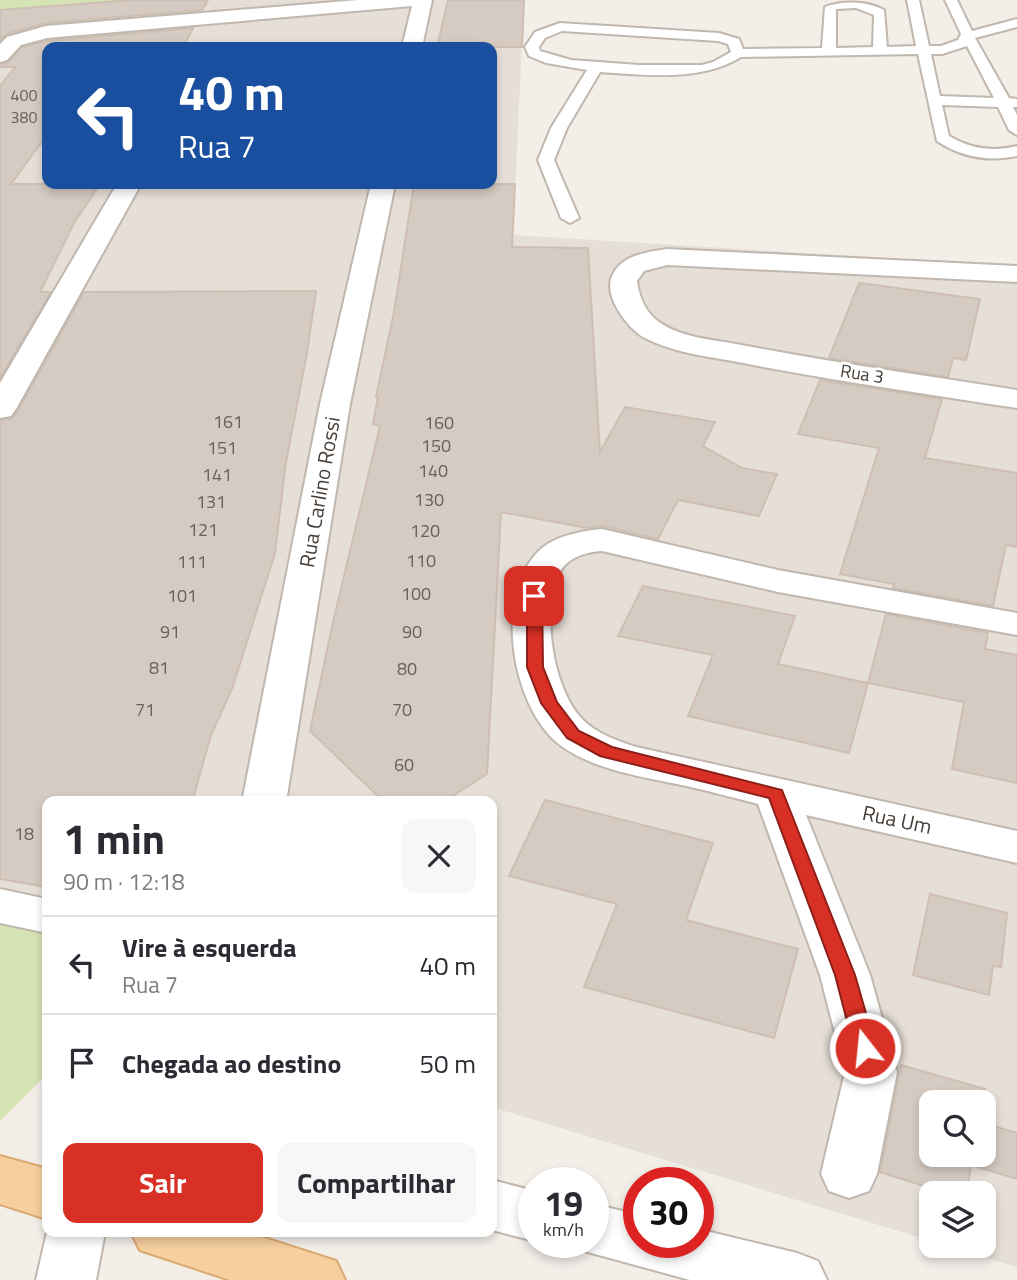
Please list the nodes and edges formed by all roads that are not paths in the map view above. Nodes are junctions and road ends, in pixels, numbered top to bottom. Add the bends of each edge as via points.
1 (423, 0) edge
2 (913, 0) edge
3 (951, 0) edge
4 (226, 16) junction
5 (1017, 23) edge
6 (966, 36) junction
7 (214, 37) dead end
8 (413, 42) edge
9 (880, 50) junction
10 (924, 50) junction
11 (828, 51) junction
12 (738, 53) junction
13 (0, 56) edge
14 (596, 66) junction
15 (933, 100) junction
16 (1011, 103) edge
17 (1017, 130) edge
18 (1017, 151) edge
19 (126, 189) edge
20 (382, 189) edge
21 (570, 218) dead end
22 (1017, 274) edge
23 (1017, 399) edge
24 (0, 409) edge
25 (1017, 624) edge
26 (776, 794) junction
27 (265, 796) edge
28 (1017, 847) edge
29 (0, 906) edge
30 (42, 915) edge
31 (849, 1174) dead end
32 (0, 1180) edge
33 (42, 1193) edge
34 (497, 1206) edge
35 (518, 1212) edge
36 (75, 1237) edge
37 (176, 1237) edge
38 (707, 1258) edge
39 (66, 1280) edge
40 (316, 1280) edge
41 (797, 1280) edge

1 - 4 street
1 - 8 street
2 - 10 lane
3 - 6 lane
4 - 7 street
4 - 13 street via 46,32 14,41
5 - 6 lane
6 - 10 lane via 955,47
6 - 16 lane
9 - 10 lane
9 - 11 lane
9 - 11 lane via 880,13 842,5 830,10
10 - 15 lane
11 - 12 lane
12 - 14 lane via 702,69
12 - 14 lane via 734,42 719,37 580,28 547,30 532,47 542,57
14 - 21 lane via 545,160
15 - 16 lane
15 - 18 lane via 942,138 954,146 1003,155
16 - 17 lane
19 - 24 street
20 - 27 street, Rua Carlino Rossi via 335,404
22 - 23 street, Rua 3 via 684,256 651,260 629,270 624,294 643,325 667,336 770,359
25 - 26 street, Rua Um via 778,581 602,540 585,541 551,557 534,596 535,667 549,703 573,734 606,752
26 - 28 street, Rua Um
26 - 31 street via 845,975 872,1072
29 - 30 street
32 - 33 main road
34 - 35 street
36 - 39 street
37 - 40 main road
38 - 41 street

